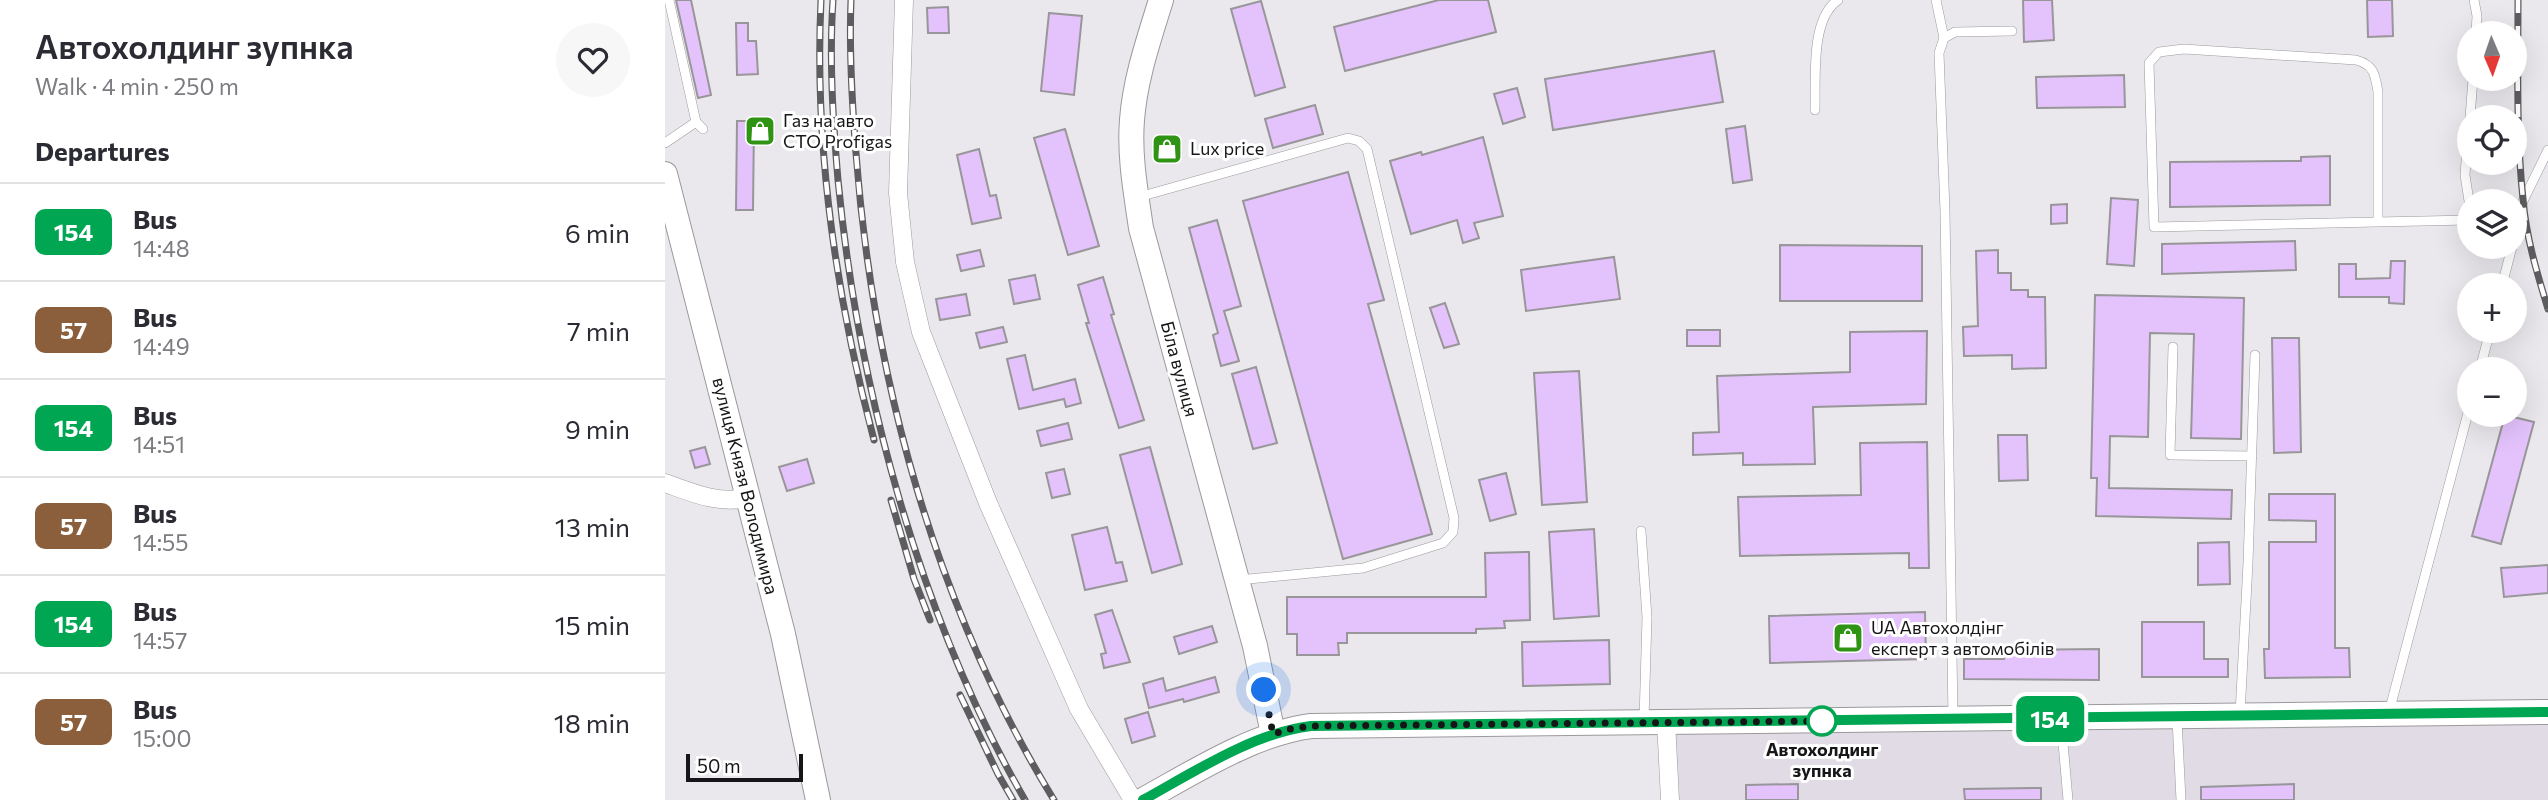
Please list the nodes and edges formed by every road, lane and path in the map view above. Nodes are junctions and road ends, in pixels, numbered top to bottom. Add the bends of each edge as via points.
1 (669, 0) edge
2 (904, 0) edge
3 (1161, 0) edge
4 (1838, 0) edge
5 (1936, 0) edge
6 (2474, 0) edge
7 (2477, 21) edge
8 (2012, 31) dead end
9 (1944, 38) junction
10 (1815, 110) dead end
11 (665, 143) edge
12 (2548, 150) edge
13 (665, 174) edge
14 (2527, 193) edge
15 (1136, 198) junction
16 (2457, 220) edge
17 (2378, 221) junction
18 (672, 230) edge
19 (2173, 347) dead end
20 (2255, 355) dead end
21 (2464, 427) edge
22 (2252, 456) junction
23 (665, 483) edge
24 (747, 498) junction
25 (1640, 531) dead end
26 (1236, 581) junction
27 (2548, 712) edge
28 (2389, 714) junction
29 (2240, 715) junction
30 (2177, 717) junction
31 (1953, 719) junction
32 (2061, 719) junction
33 (1655, 722) junction
34 (1273, 734) junction
35 (818, 800) edge
36 (1133, 800) edge
37 (1143, 800) edge
38 (1670, 800) edge
39 (2068, 800) edge
40 (2181, 800) edge

1 - 11 lane via 699,126
2 - 36 street via 898,193 905,262 921,332 988,503 1079,709
3 - 15 main road, Біла вулиця via 1140,71 1132,121
4 - 10 lane via 1819,28
5 - 9 lane
6 - 7 lane
8 - 9 lane via 1955,32
9 - 31 lane via 1939,53
12 - 14 lane
13 - 18 main road, вулиця Князя Володимира
15 - 26 main road, Біла вулиця
15 - 26 lane via 1348,138 1367,149 1454,518 1453,532 1443,543 1363,568
16 - 17 lane
17 - 17 lane via 2378,92 2374,71 2366,63 2184,49 2158,52 2149,63 2154,227
18 - 24 main road, вулиця Князя Володимира
19 - 22 lane via 2170,455
20 - 22 lane
21 - 28 lane
22 - 29 lane
23 - 24 street via 729,502
24 - 35 main road, вулиця Князя Володимира via 783,635
25 - 33 lane
26 - 34 main road, Біла вулиця
27 - 28 main road
28 - 29 main road
29 - 30 main road
30 - 32 main road
30 - 40 lane
31 - 32 main road
31 - 33 main road
32 - 39 lane
33 - 34 main road via 1311,726
33 - 38 street
34 - 37 main road

